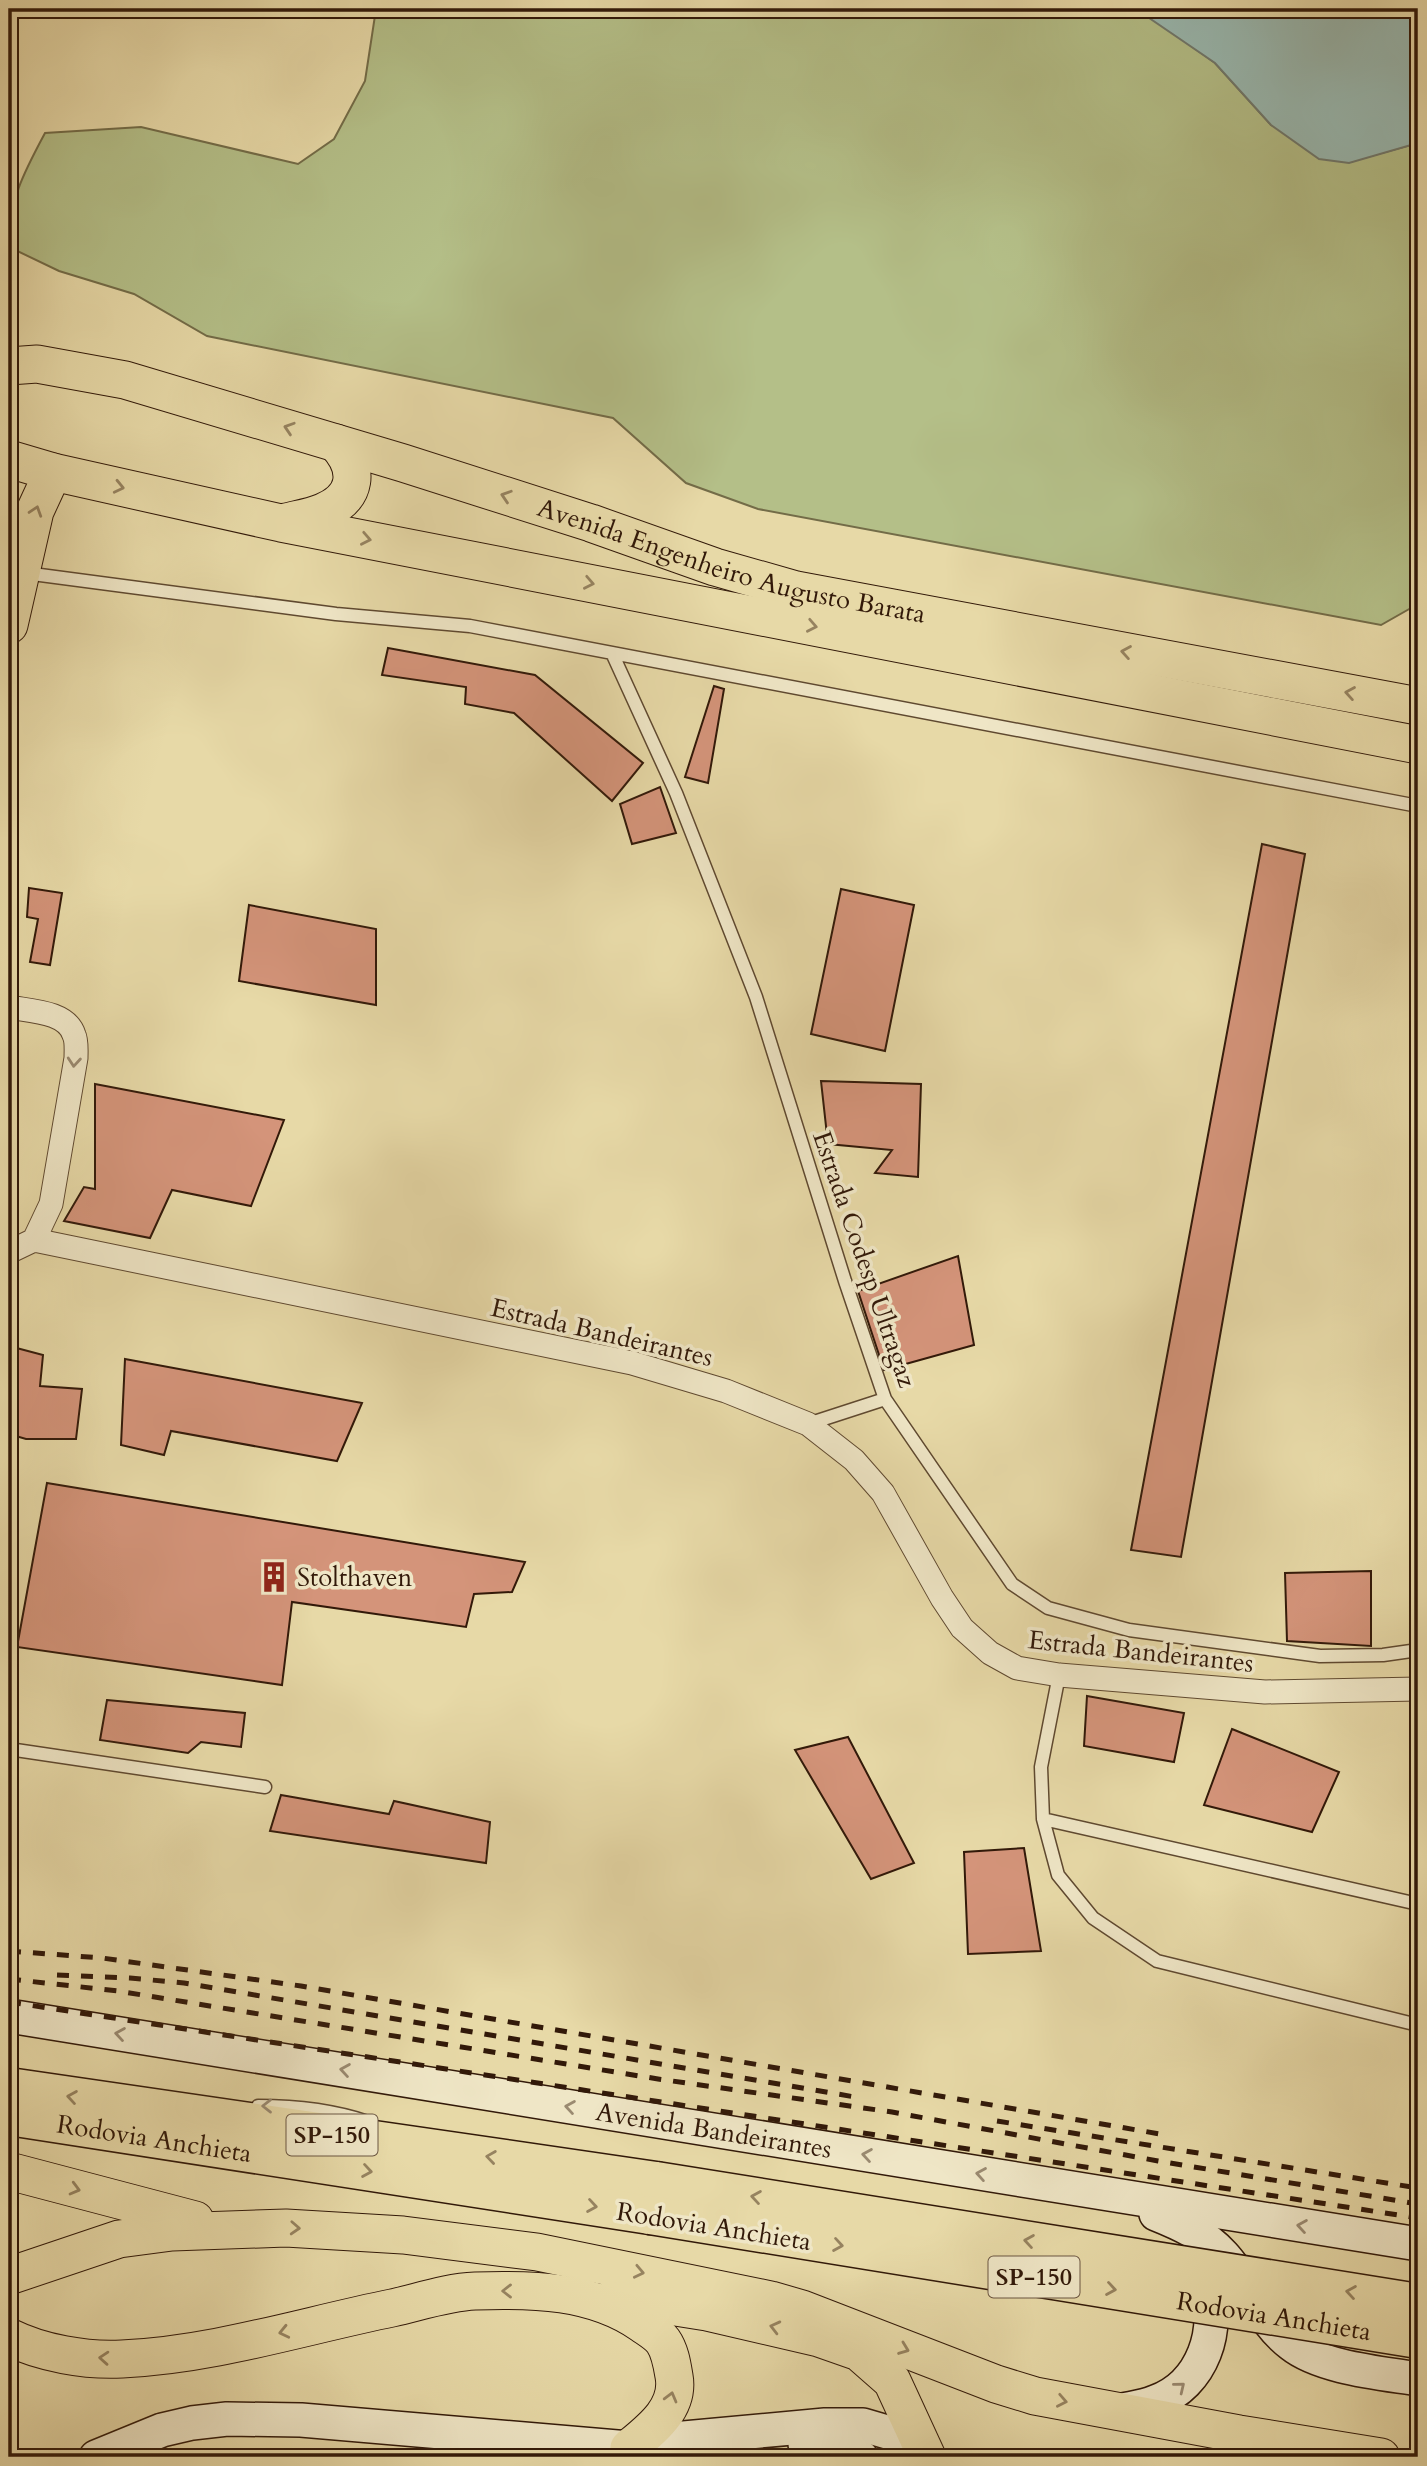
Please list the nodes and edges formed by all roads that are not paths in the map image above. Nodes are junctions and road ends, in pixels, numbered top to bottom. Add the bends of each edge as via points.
1 (9, 366) edge
2 (335, 443) junction
3 (9, 459) edge
4 (52, 472) junction
5 (281, 523) junction
6 (22, 572) junction
7 (9, 625) edge
8 (612, 653) junction
9 (1418, 706) edge
10 (1418, 745) edge
11 (1418, 806) edge
12 (9, 1007) edge
13 (34, 1240) junction
14 (9, 1252) edge
15 (885, 1399) junction
16 (808, 1424) junction
17 (1418, 1650) edge
18 (1059, 1675) junction
19 (1418, 1689) edge
20 (9, 1749) edge
21 (265, 1787) dead end
22 (1043, 1819) junction
23 (1418, 1904) edge
24 (9, 2015) edge
25 (1418, 2025) edge
26 (9, 2087) edge
27 (130, 2106) junction
28 (9, 2116) edge
29 (451, 2151) junction
30 (9, 2171) edge
31 (1111, 2196) junction
32 (653, 2198) junction
33 (227, 2228) junction
34 (1418, 2244) edge
35 (9, 2276) edge
36 (598, 2301) junction
37 (1418, 2303) edge
38 (9, 2337) edge
39 (1418, 2339) edge
40 (1418, 2379) edge
41 (1118, 2411) junction
42 (629, 2448) junction
43 (924, 2450) edge
44 (96, 2457) edge
45 (668, 2457) edge
46 (698, 2457) edge
47 (861, 2457) edge
48 (1381, 2457) edge

2 -> 1 main road, Avenida Engenheiro Augusto Barata via 125,380 37,364
2 - 5 main road via 348,456 353,474 346,497 323,512
9 -> 2 main road, Avenida Engenheiro Augusto Barata via 796,590
3 - 4 main road, Avenida Engenheiro Augusto Barata
4 -> 5 main road, Avenida Engenheiro Augusto Barata
6 -> 4 main road via 35,511
5 -> 10 main road, Avenida Engenheiro Augusto Barata
6 - 7 main road
6 - 8 lane via 336,614 470,626
8 - 11 lane
8 - 15 lane, Estrada Codesp Ultragaz via 676,793 756,997
12 -> 13 street via 68,1023 75,1035 76,1058 51,1204
13 - 14 street
13 - 16 street, Estrada Bandeirantes via 632,1363 726,1391
15 - 16 lane
15 - 17 lane, Estrada Codesp Ultragaz via 1012,1584 1048,1608 1129,1630 1320,1656
16 - 18 street, Estrada Bandeirantes via 854,1460 883,1493 962,1628 990,1653 1017,1668
18 - 19 street, Estrada Bandeirantes via 1265,1692
18 - 22 lane via 1041,1767
20 - 21 lane
22 - 23 lane
22 - 25 lane via 1058,1875 1093,1918 1157,1961
31 -> 24 main road, Avenida Bandeirantes
27 -> 26 highway, Rodovia Anchieta / SP-150
27 - 29 highway, Rodovia Anchieta / SP-150
29 -> 27 lane via 348,2115 285,2106
28 -> 32 highway, Rodovia Anchieta / SP-150
32 -> 29 highway, Rodovia Anchieta / SP-150
30 -> 33 main road
34 -> 31 main road, Avenida Bandeirantes
31 - 40 main road via 1183,2225 1224,2255 1273,2327 1292,2346 1353,2369
41 -> 31 main road via 1156,2402 1192,2377 1211,2337 1212,2311 1206,2285 1188,2255 1167,2234
37 -> 32 highway, Rodovia Anchieta / SP-150, bridge
32 -> 39 highway, Rodovia Anchieta / SP-150, bridge
33 - 35 main road via 119,2239
33 -> 41 main road via 402,2235 595,2263 771,2300 996,2384
36 -> 38 main road via 557,2292 472,2291 172,2354 120,2360 76,2357
42 -> 36 main road via 660,2421 672,2399 675,2381 670,2356 662,2339 628,2314
43 -> 36 main road via 892,2381 859,2352 707,2312 644,2302
41 - 48 main road
42 - 43 main road via 673,2439 863,2425
42 - 44 main road via 301,2420 227,2419 162,2430
42 - 45 main road
46 - 47 main road via 803,2444 840,2444

